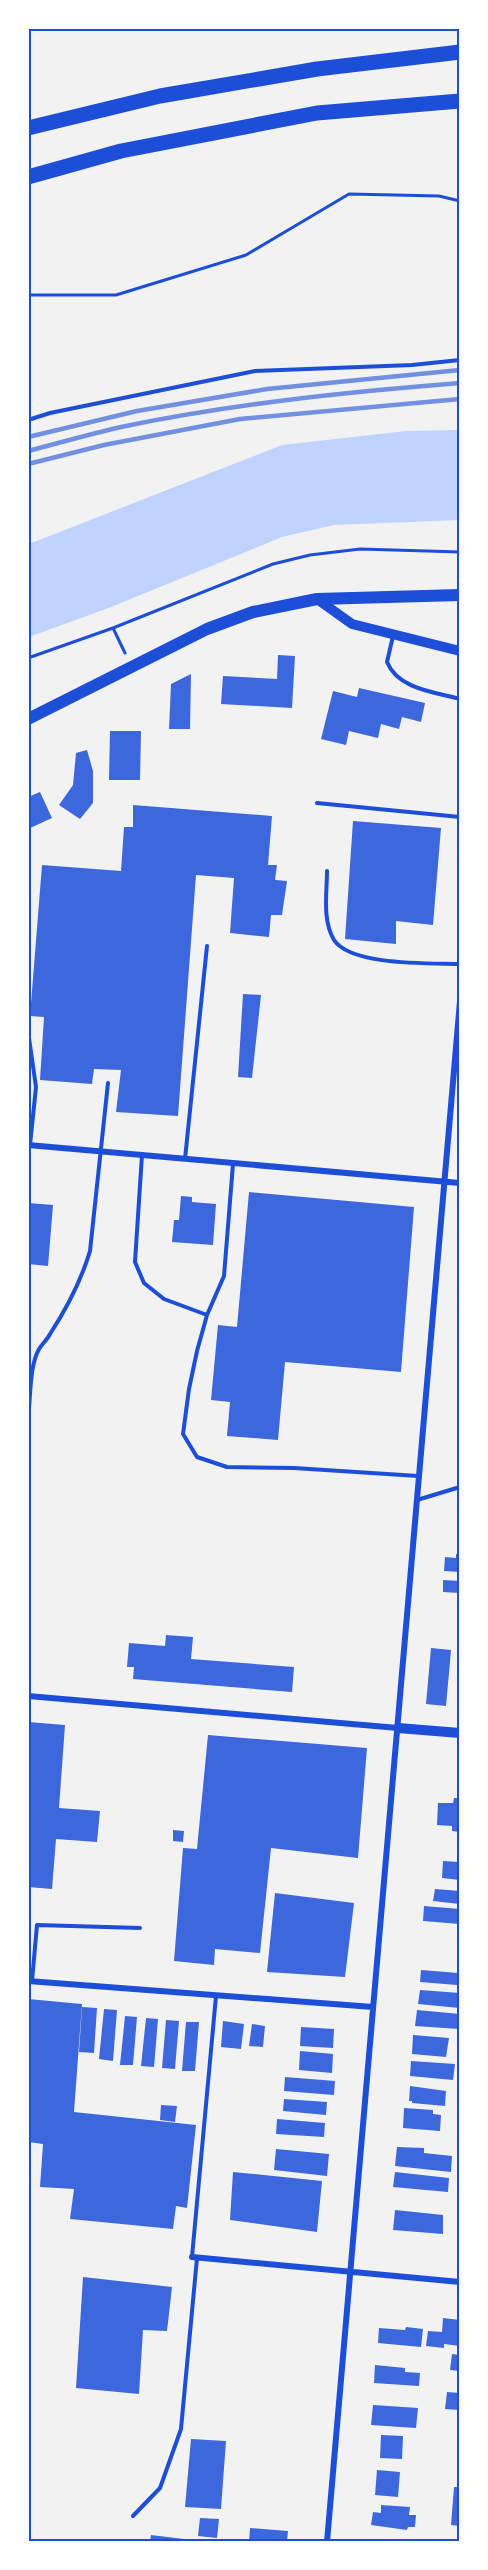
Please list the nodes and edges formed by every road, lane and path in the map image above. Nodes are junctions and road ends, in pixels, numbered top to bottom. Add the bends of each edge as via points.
1 (459, 52) edge
2 (459, 101) edge
3 (28, 128) edge
4 (28, 177) edge
5 (459, 201) edge
6 (28, 295) edge
7 (459, 360) edge
8 (28, 420) edge
9 (459, 552) edge
10 (459, 596) edge
11 (317, 599) junction
12 (113, 628) junction
13 (393, 635) junction
14 (459, 651) edge
15 (28, 658) edge
16 (131, 667) junction
17 (459, 699) edge
18 (28, 719) edge
19 (318, 803) dead end
20 (459, 817) edge
21 (327, 871) dead end
22 (207, 946) dead end
23 (459, 964) edge
24 (459, 1001) edge
25 (28, 1031) edge
26 (108, 1083) dead end
27 (29, 1145) edge
28 (101, 1151) junction
29 (142, 1155) junction
30 (185, 1159) junction
31 (232, 1164) junction
32 (443, 1182) junction
33 (459, 1184) edge
34 (207, 1315) junction
35 (28, 1418) edge
36 (419, 1476) junction
37 (459, 1487) edge
38 (417, 1501) junction
39 (28, 1696) edge
40 (398, 1728) junction
41 (459, 1733) edge
42 (140, 1928) dead end
43 (30, 1981) edge
44 (216, 1996) junction
45 (373, 2007) junction
46 (194, 2257) junction
47 (351, 2272) junction
48 (459, 2283) edge
49 (133, 2516) dead end
50 (327, 2541) edge

1 - 3 highway via 317,69 205,88
2 - 4 highway via 317,113 122,151
5 - 6 path via 439,196 349,194 246,255 116,295
7 - 8 lane via 412,366 255,371 50,412
9 - 12 path via 360,549 310,555 273,564
10 - 11 main road
11 - 13 street via 352,624
11 - 16 main road via 228,620
12 - 15 path
12 - 16 path
13 - 14 street
13 - 17 lane via 387,662 396,677 409,685
16 - 18 main road
19 - 20 lane
21 - 23 lane via 327,919 335,942 358,957
22 - 30 lane
24 - 32 street
25 - 27 lane via 36,1088
26 - 28 lane
27 - 28 street
28 - 29 street
28 - 35 lane via 90,1251 72,1298 39,1349
29 - 30 street
29 - 34 lane via 135,1262 144,1283 164,1299
30 - 31 street
31 - 32 street
31 - 34 lane via 224,1276
32 - 33 street
32 - 36 street
34 - 36 lane via 189,1389 183,1434 197,1457 226,1467
36 - 38 street
37 - 38 lane
38 - 40 street
39 - 40 street
40 - 41 street
40 - 45 street
42 - 43 lane via 37,1925
43 - 44 street
44 - 45 street
44 - 46 lane
45 - 47 street
46 - 47 street
46 - 49 lane via 181,2429 160,2488
47 - 48 street
47 - 50 street

